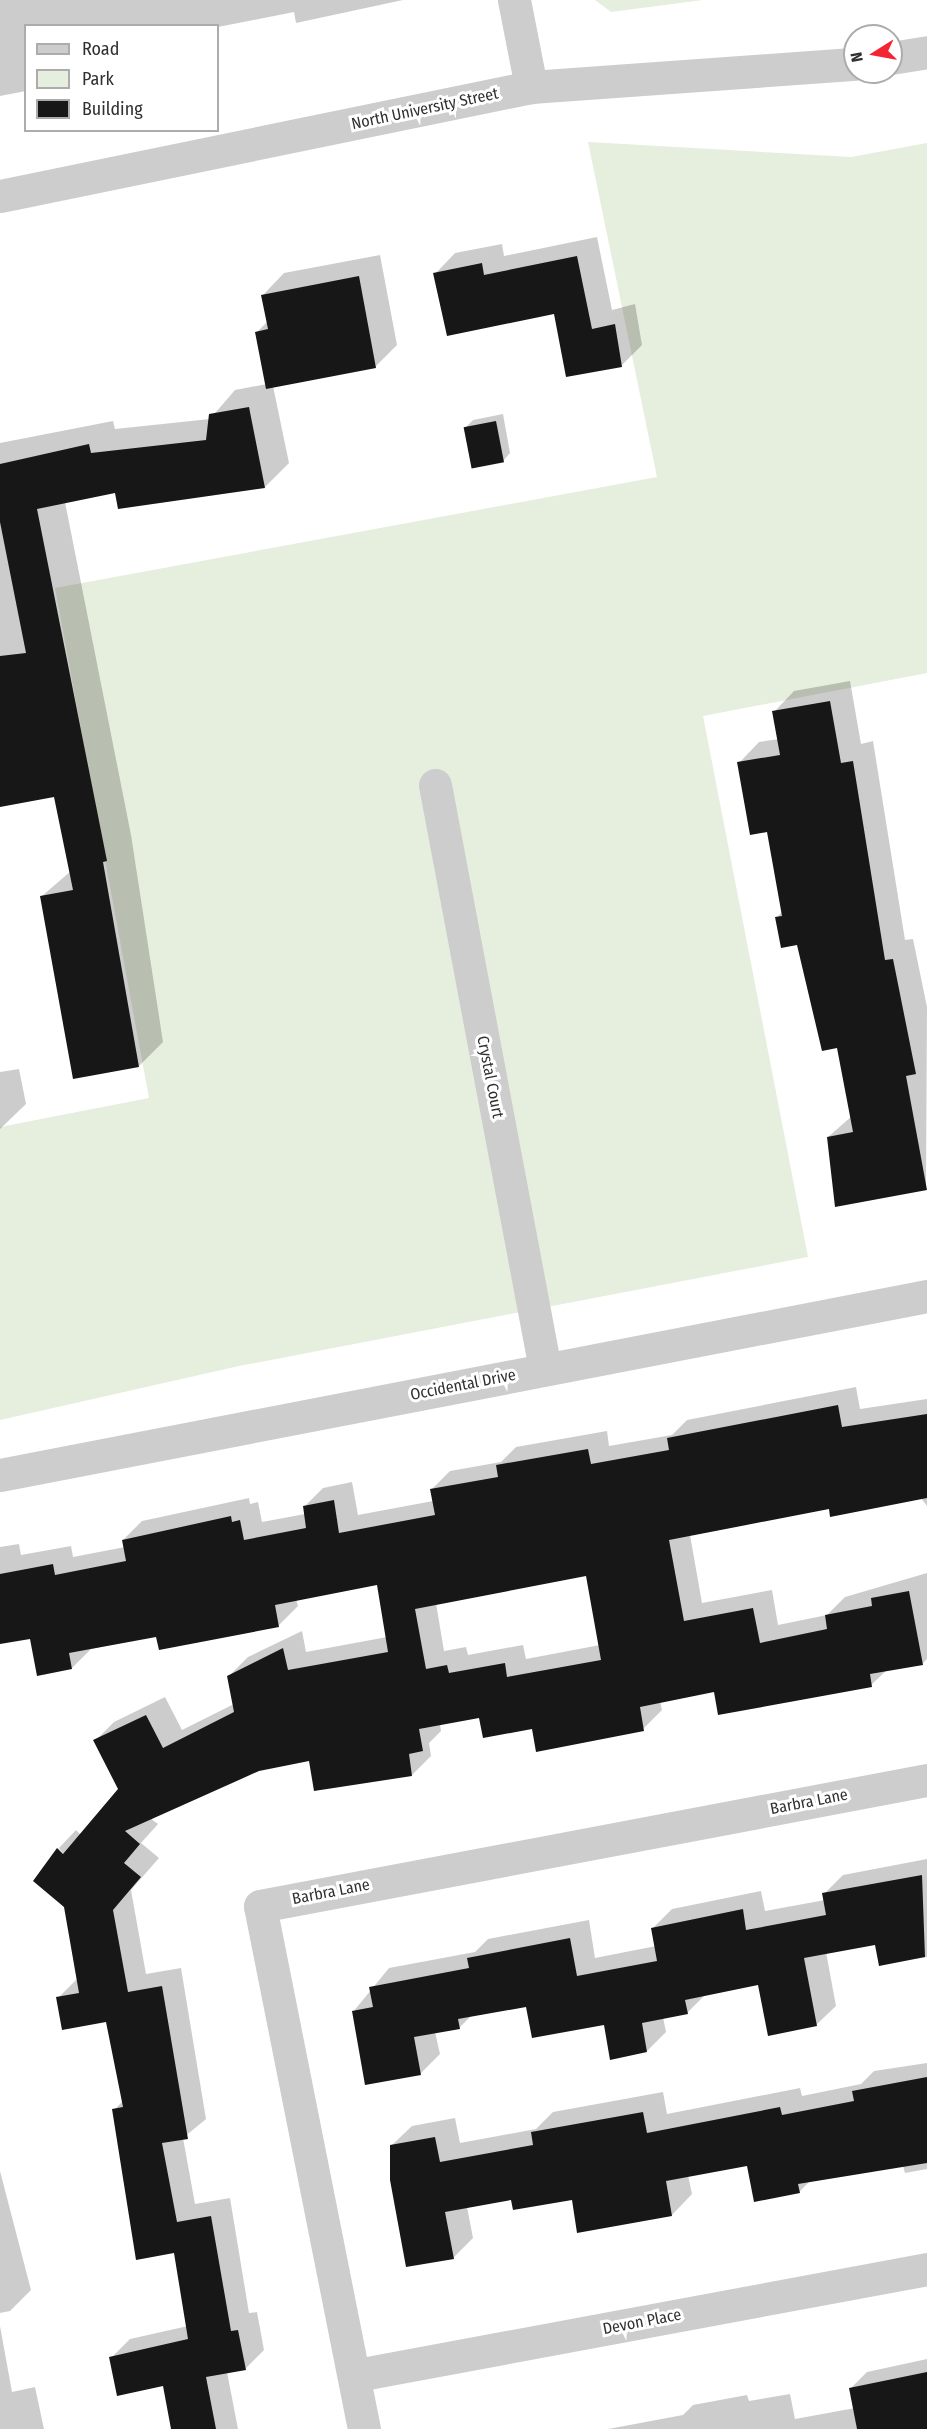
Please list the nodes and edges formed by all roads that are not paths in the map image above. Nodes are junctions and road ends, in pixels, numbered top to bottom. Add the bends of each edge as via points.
1 (514, 0) edge
2 (927, 52) edge
3 (903, 56) edge
4 (843, 65) edge
5 (531, 87) junction
6 (0, 195) edge
7 (435, 785) dead end
8 (927, 1296) edge
9 (545, 1369) junction
10 (0, 1475) edge
11 (927, 1780) edge
12 (927, 2268) edge
13 (357, 2375) junction
14 (364, 2429) edge

1 - 5 street
2 - 3 street
4 - 5 street, North University Street
5 - 6 street, North University Street
7 - 9 street, Crystal Court
8 - 9 street, Occidental Drive
9 - 10 street, Occidental Drive
11 - 13 street, Barbra Lane via 260,1906
12 - 13 street, Devon Place
13 - 14 street, Barbra Lane

